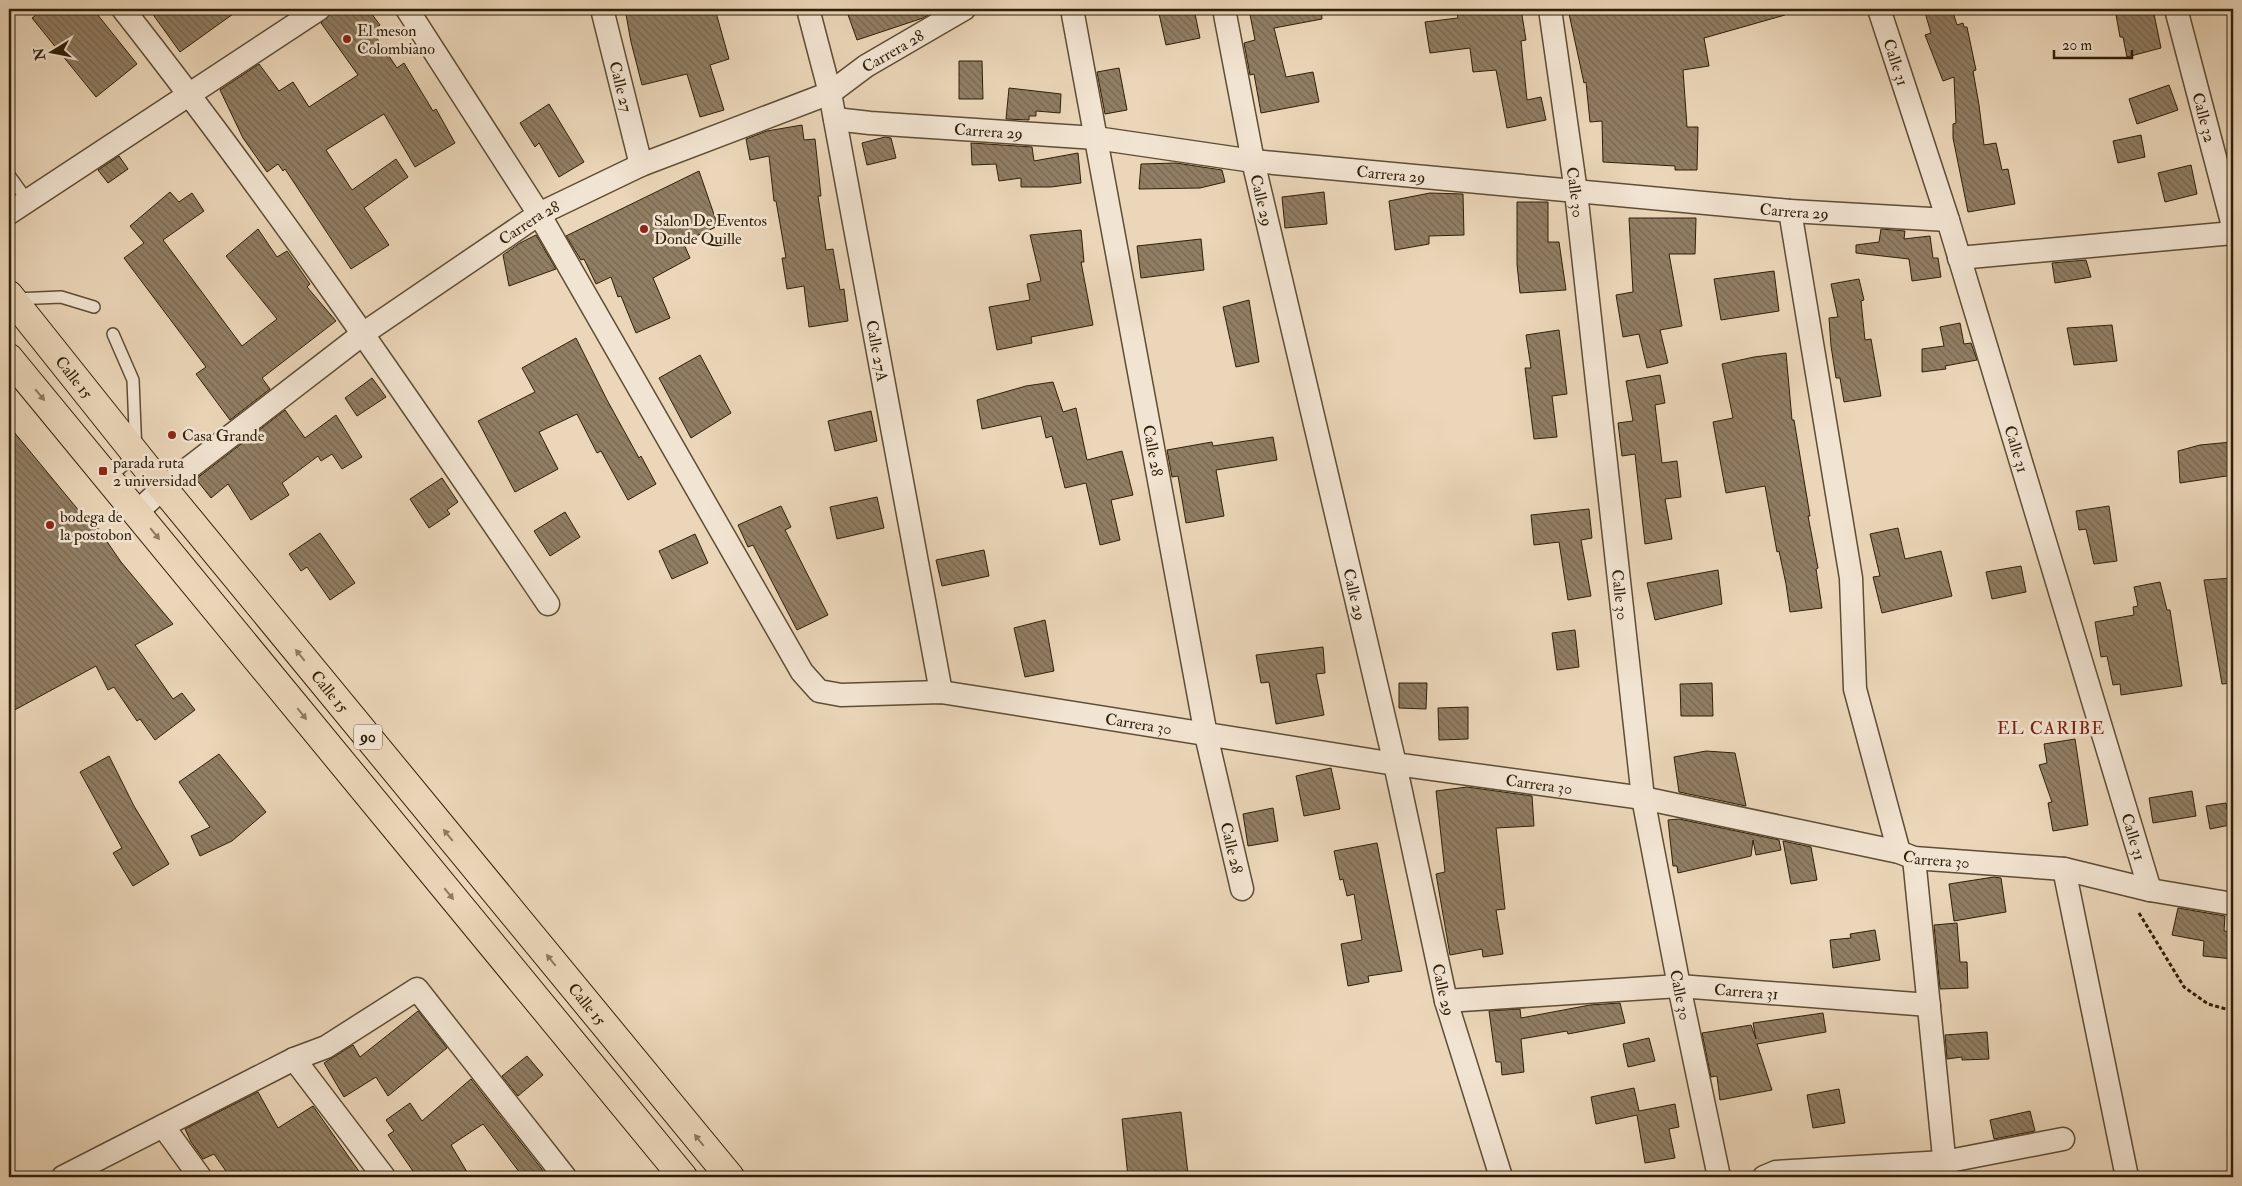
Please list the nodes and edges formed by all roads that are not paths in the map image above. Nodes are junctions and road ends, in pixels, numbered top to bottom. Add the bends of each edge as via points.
1 (123, 9) edge
2 (319, 9) edge
3 (407, 9) edge
4 (602, 9) edge
5 (808, 9) edge
6 (964, 9) edge
7 (1072, 9) edge
8 (1224, 9) edge
9 (1550, 9) edge
10 (1880, 9) edge
11 (2176, 9) edge
12 (189, 93) junction
13 (830, 93) junction
14 (835, 119) junction
15 (1096, 138) junction
16 (1253, 161) junction
17 (641, 166) junction
18 (9, 175) edge
19 (1576, 192) junction
20 (27, 200) junction
21 (1790, 211) junction
22 (9, 213) edge
23 (539, 214) junction
24 (1948, 220) junction
25 (2233, 226) edge
26 (2233, 234) edge
27 (1959, 258) junction
28 (11, 297) edge
29 (94, 307) dead end
30 (364, 333) junction
31 (113, 334) dead end
32 (9, 358) edge
33 (136, 454) junction
34 (109, 478) junction
35 (163, 488) junction
36 (137, 512) junction
37 (548, 604) dead end
38 (941, 692) junction
39 (1206, 735) junction
40 (1395, 764) junction
41 (1644, 798) junction
42 (1907, 855) junction
43 (2064, 869) junction
44 (1242, 889) dead end
45 (2150, 890) junction
46 (2233, 904) edge
47 (1679, 986) junction
48 (1446, 1001) junction
49 (1928, 1005) junction
50 (294, 1059) junction
51 (163, 1126) junction
52 (2063, 1139) dead end
53 (1945, 1170) edge
54 (63, 1177) edge
55 (200, 1177) edge
56 (384, 1177) edge
57 (565, 1177) edge
58 (683, 1177) edge
59 (730, 1177) edge
60 (1501, 1177) edge
61 (1719, 1177) edge
62 (1764, 1177) edge
63 (2127, 1177) edge

1 - 12 street
2 - 12 street
3 - 23 street, Carrera 30
4 - 17 street, Calle 27
5 - 13 street, Calle 27A
6 - 13 street, Carrera 28 via 866,66
7 - 15 street, Calle 28
8 - 16 street, Calle 29
9 - 19 street, Calle 30
10 - 24 street, Calle 31
11 - 25 street, Calle 32
12 - 20 street
12 - 30 street
13 - 14 street, Calle 27A
13 - 17 street, Carrera 28
14 - 15 street, Carrera 29
14 - 38 street, Calle 27A
15 - 16 street, Carrera 29
15 - 39 street, Calle 28
16 - 19 street, Carrera 29
16 - 40 street, Calle 29
17 - 23 street, Carrera 28
18 - 20 lane
19 - 21 street, Carrera 29
19 - 41 street, Calle 30
20 - 22 street
21 - 24 street, Carrera 29
21 - 42 street via 1851,578 1855,689
23 - 30 street, Carrera 28
23 - 38 street, Carrera 30 via 802,672 819,691 841,695
24 - 27 street, Calle 31
26 - 27 street
27 - 45 street, Calle 31
28 - 29 lane via 61,297
28 - 33 highway, Calle 15 / 90
30 - 35 street, Carrera 28
30 - 37 street
31 - 33 lane via 133,380
32 -> 34 highway, 90
33 - 34 lane
33 - 35 highway, Calle 15 / 90
34 - 36 highway, 90
35 - 36 street, Carrera 28
59 -> 35 highway, Calle 15 / 90
36 -> 58 highway, 90
38 - 39 street, Carrera 30
39 - 40 street, Carrera 30
39 - 44 street, Calle 28
40 - 41 street, Carrera 30
40 - 48 street, Calle 29
41 - 42 street, Carrera 30
41 - 47 street, Calle 30
42 - 43 street, Carrera 30
42 - 49 street
43 - 45 street, Carrera 30
43 - 63 street
45 - 46 street, Carrera 30
47 - 48 street, Carrera 31
47 - 49 street, Carrera 31
47 - 61 street, Calle 30
48 - 60 street, Calle 29
49 - 53 street
50 - 51 street
50 - 56 street
50 - 57 street via 326,1047 417,990
51 - 54 street
51 - 55 street
52 - 53 street
53 - 62 street via 1776,1172

